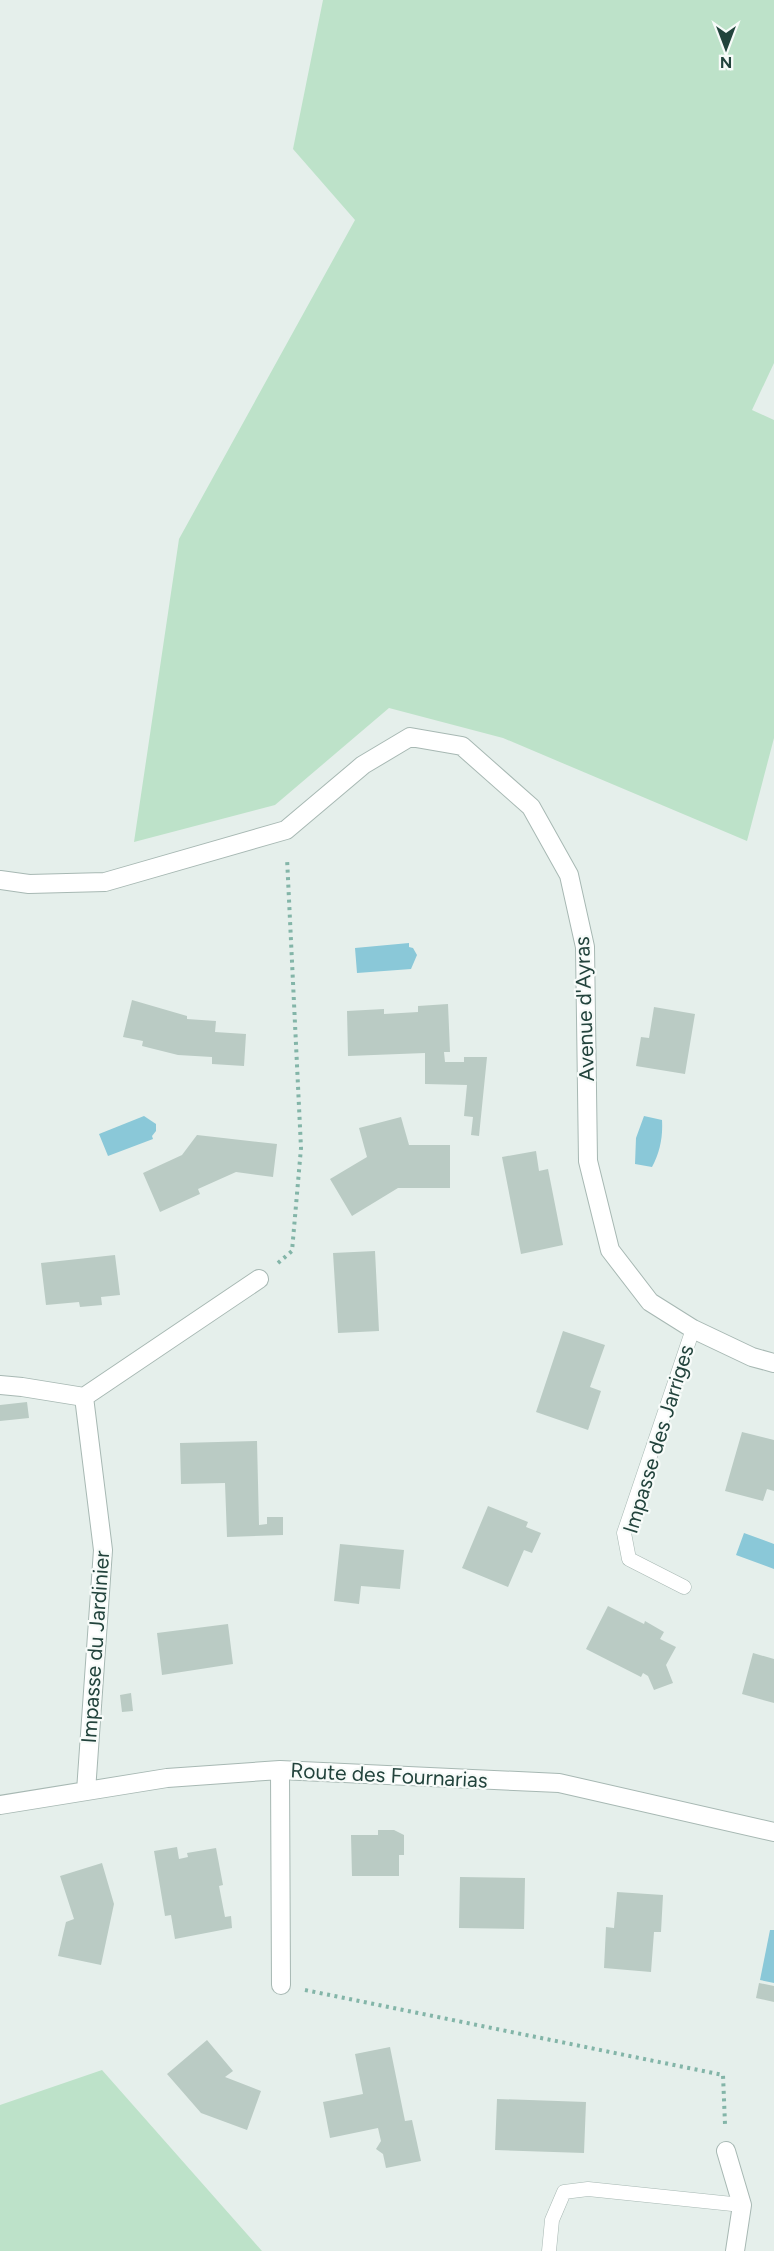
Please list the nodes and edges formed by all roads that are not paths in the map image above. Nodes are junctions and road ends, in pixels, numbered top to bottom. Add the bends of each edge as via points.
1 (0, 880) edge
2 (259, 1279) road end
3 (693, 1329) junction
4 (774, 1363) edge
5 (0, 1385) edge
6 (84, 1397) junction
7 (684, 1587) dead end
8 (280, 1770) junction
9 (86, 1791) junction
10 (0, 1805) edge
11 (774, 1832) edge
12 (281, 1985) road end
13 (726, 2151) road end
14 (742, 2205) junction
15 (549, 2251) edge
16 (735, 2251) edge

1 - 3 street, Avenue d'Ayras via 29,885 105,882 286,830 363,765 410,737 462,746 531,807 569,875 585,947 588,1161 610,1250 650,1302
2 - 6 street
3 - 4 street, Avenue d'Ayras
3 - 7 lane, Impasse des Jarriges via 624,1533 629,1559
5 - 6 street
6 - 9 street, Impasse du Jardinier via 103,1550
8 - 9 street, Route des Fournarias via 167,1778
8 - 11 street, Route des Fournarias via 559,1783
8 - 12 street
9 - 10 street, Route des Fournarias
13 - 14 street
14 - 15 lane via 588,2190 564,2192 552,2220
14 - 16 street

